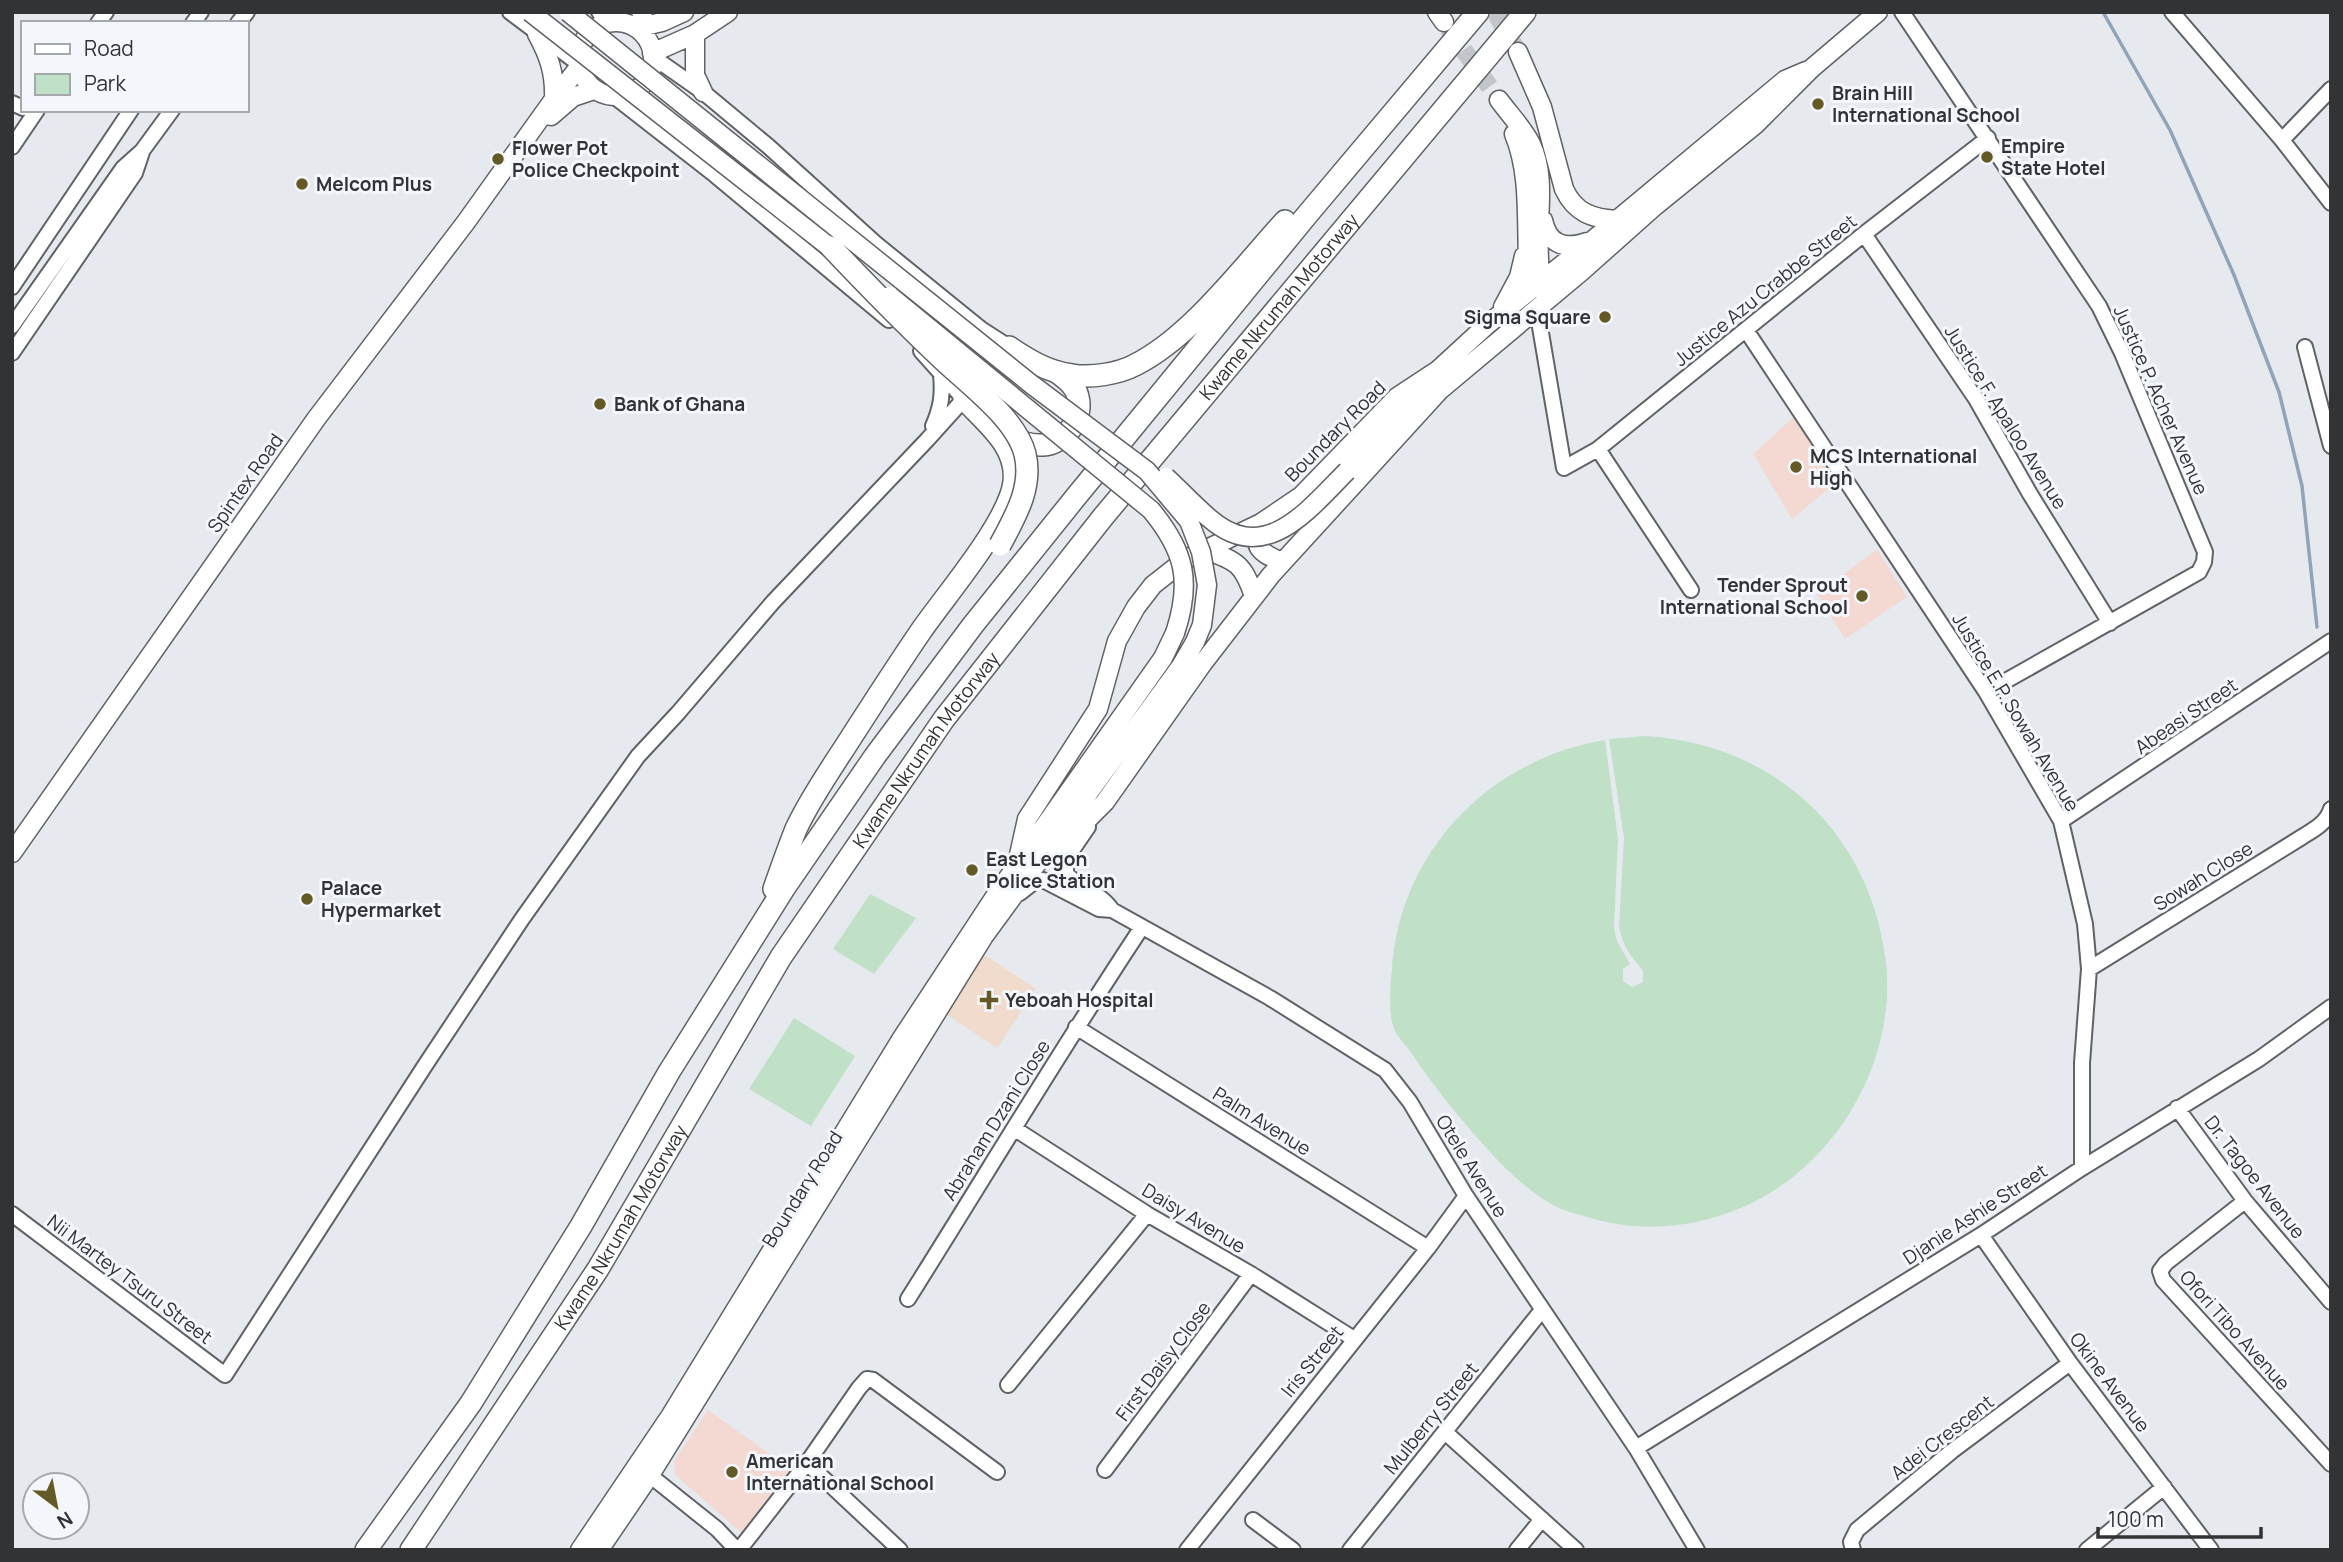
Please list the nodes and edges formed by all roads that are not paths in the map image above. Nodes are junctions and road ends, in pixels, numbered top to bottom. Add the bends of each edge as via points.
1 (510, 12) edge
2 (530, 12) edge
3 (568, 12) edge
4 (684, 12) edge
5 (728, 12) edge
6 (1478, 12) edge
7 (1525, 12) edge
8 (1878, 12) edge
9 (1902, 12) edge
10 (2172, 12) edge
11 (604, 18) edge
12 (640, 18) edge
13 (537, 34) junction
14 (695, 34) junction
15 (1445, 52) junction
16 (1518, 52) tunnel mouth
17 (653, 55) junction
18 (579, 66) junction
19 (1812, 68) junction
20 (2331, 89) edge
21 (594, 90) junction
22 (703, 92) junction
23 (615, 97) junction
24 (554, 99) junction
25 (1499, 100) tunnel mouth
26 (29, 112) edge
27 (130, 112) edge
28 (171, 112) edge
29 (1511, 117) junction
30 (1988, 138) junction
31 (2282, 140) junction
32 (520, 144) junction
33 (12, 147) edge
34 (142, 151) junction
35 (2331, 203) edge
36 (1541, 209) junction
37 (1618, 220) junction
38 (1864, 234) junction
39 (1593, 240) junction
40 (1526, 246) junction
41 (831, 247) junction
42 (1536, 285) junction
43 (12, 287) edge
44 (1500, 314) junction
45 (1538, 314) junction
46 (12, 326) edge
47 (1746, 330) junction
48 (1009, 347) joint
49 (2305, 347) dead end
50 (12, 353) edge
51 (1438, 370) junction
52 (1057, 372) junction
53 (941, 375) junction
54 (964, 399) junction
55 (985, 419) junction
56 (927, 440) junction
57 (2331, 446) edge
58 (1598, 449) junction
59 (1147, 471) junction
60 (1261, 523) junction
61 (1206, 550) junction
62 (1281, 562) junction
63 (1691, 590) dead end
64 (1254, 596) junction
65 (2110, 623) junction
66 (2331, 641) edge
67 (1986, 692) junction
68 (860, 724) junction
69 (1105, 802) junction
70 (2331, 809) edge
71 (2062, 821) junction
72 (1044, 852) junction
73 (12, 853) edge
74 (1017, 864) junction
75 (1006, 904) junction
76 (1112, 910) junction
77 (760, 927) junction
78 (1142, 927) junction
79 (2089, 969) junction
80 (2331, 1007) edge
81 (1076, 1027) junction
82 (2177, 1108) junction
83 (1015, 1129) junction
84 (2082, 1168) junction
85 (1466, 1196) junction
86 (2245, 1201) junction
87 (12, 1214) edge
88 (1147, 1214) junction
89 (1980, 1235) junction
90 (1428, 1248) junction
91 (1251, 1275) junction
92 (908, 1298) dead end
93 (2331, 1302) edge
94 (1542, 1310) junction
95 (1354, 1339) junction
96 (2070, 1363) junction
97 (1008, 1385) dead end
98 (1445, 1432) junction
99 (1636, 1448) junction
100 (807, 1463) junction
101 (2331, 1464) edge
102 (643, 1470) junction
103 (1105, 1470) dead end
104 (997, 1472) dead end
105 (2164, 1487) junction
106 (1542, 1519) junction
107 (1253, 1520) dead end
108 (1692, 1548) edge
109 (366, 1550) edge
110 (411, 1550) edge
111 (580, 1550) edge
112 (599, 1550) edge
113 (738, 1550) edge
114 (900, 1550) edge
115 (1186, 1550) edge
116 (1293, 1550) edge
117 (1350, 1550) edge
118 (1517, 1550) edge
119 (1576, 1550) edge
120 (1853, 1550) edge
121 (2087, 1550) edge
122 (2211, 1550) edge

1 - 13 street
2 - 41 main road, Boundary Road, bridge
3 - 59 main road, bridge via 1031,384
4 - 12 main road via 662,22
5 - 14 main road
6 - 15 highway, Kwame Nkrumah Motorway
7 - 110 highway, Kwame Nkrumah Motorway via 1103,517 944,719 781,957 597,1269
8 - 19 main road, Boundary Road
9 - 30 street, Justice P. Acher Avenue
10 - 31 street
11 - 12 main road via 626,24
11 - 18 main road via 581,46
12 - 17 main road
13 - 18 street
13 - 24 main road via 549,56
14 - 17 main road
14 - 22 main road via 695,75
15 - 52 highway via 1393,95 1307,197 1176,336 1123,370 1075,376
15 - 77 highway, Kwame Nkrumah Motorway via 973,625 875,756
16 - 37 main road via 1542,107 1569,201 1589,215
17 - 22 street
17 - 23 main road via 643,85
18 - 21 main road
18 - 24 main road, Spintex Road
19 - 37 main road, Boundary Road via 1785,80
19 - 45 main road, Boundary Road via 1756,124 1655,206
20 - 31 street
21 - 23 main road
21 - 32 main road, Spintex Road via 573,97
22 - 48 street via 875,243
23 - 53 street via 857,292 913,342
24 - 32 main road, Spintex Road
25 - 29 main road
26 - 33 street
27 - 43 street
28 - 34 street
29 - 36 main road via 1532,146
29 - 40 main road via 1525,180
30 - 38 street, Justice Azu Crabbe Street
30 - 65 street, Justice P. Acher Avenue via 2099,306 2205,552 2199,572
31 - 35 street
32 - 73 main road, Spintex Road via 316,419
34 - 46 street via 123,168
34 - 50 street via 135,173
36 - 39 main road via 1544,226 1556,244 1573,246
36 - 42 main road
37 - 39 main road, Boundary Road
38 - 47 street, Justice Azu Crabbe Street
38 - 65 street, Justice F. Apaloo Avenue via 1976,399
39 - 42 main road, Boundary Road
40 - 42 main road
40 - 44 main road via 1519,277
41 - 68 highway, bridge via 1010,426 1025,453 1027,479 1020,508 1000,545
41 - 74 main road, Boundary Road, bridge via 1151,510 1171,534 1181,560 1183,609 1163,657
42 - 44 main road, Boundary Road
42 - 45 main road
44 - 51 main road, Boundary Road
45 - 58 street, Justice Azu Crabbe Street via 1564,468
45 - 62 main road, Boundary Road via 1440,390
47 - 58 street, Justice Azu Crabbe Street
47 - 67 street, Justice E.P. Sowah Avenue
48 - 52 highway
49 - 57 street
51 - 59 main road, bridge via 1347,471 1287,527 1271,535 1247,538 1231,533 1210,520 1161,471
51 - 60 main road, Boundary Road via 1397,397 1301,496
52 - 55 highway via 1079,398 1075,420 1056,442 1024,444
53 - 54 street
53 - 56 street via 940,411
54 - 55 highway
54 - 56 street
55 - 68 highway via 1013,464 1014,483 1007,505
56 - 87 street, Nii Martey Tsuru Street via 814,557 638,756 515,930 225,1375
58 - 63 street
59 - 72 main road, Boundary Road, bridge via 1189,521 1201,552 1207,585 1202,625 1181,666
60 - 61 main road, Boundary Road
60 - 62 main road via 1257,546
61 - 64 main road via 1233,559
61 - 74 main road, Boundary Road via 1166,574 1136,607 1117,641 1098,709 1027,819
62 - 64 main road, Boundary Road
64 - 69 main road, Boundary Road
65 - 67 street, Justice P. Acher Avenue
66 - 71 street, Abeasi Street
67 - 71 street, Justice E.P. Sowah Avenue
68 - 77 highway via 797,827
69 - 72 main road, Boundary Road via 1065,842
69 - 76 street, Otele Avenue via 1064,865 1075,884 1106,901
70 - 79 street, Sowah Close via 2323,823 2302,837
71 - 79 street, Justice E.P. Sowah Avenue via 2085,924
72 - 75 main road, Boundary Road
74 - 102 main road, Boundary Road via 902,1038
75 - 76 street, Otele Avenue via 1043,880 1099,909
75 - 102 main road, Boundary Road
76 - 78 street, Otele Avenue
77 - 109 highway, Kwame Nkrumah Motorway via 471,1403
78 - 81 street, Abraham Dzani Close
78 - 85 street, Otele Avenue via 1380,1065 1410,1102
79 - 84 street, Justice E.P. Sowah Avenue via 2082,1063
80 - 82 street, Djanie Ashie Street via 2259,1059
81 - 83 street, Abraham Dzani Close
81 - 90 street, Palm Avenue
82 - 84 street, Djanie Ashie Street
82 - 86 street, Dr. Tagoe Avenue
83 - 88 street, Daisy Avenue
83 - 92 street, Abraham Dzani Close
84 - 89 street, Djanie Ashie Street
85 - 90 street, Iris Street
85 - 94 street, Otele Avenue
86 - 93 street, Dr. Tagoe Avenue
86 - 101 street, Ofori Tibo Avenue via 2160,1271 2163,1280
88 - 91 street, Daisy Avenue
88 - 97 street
89 - 96 street, Okine Avenue
89 - 99 street, Djanie Ashie Street
90 - 95 street, Iris Street
91 - 95 street, Daisy Avenue
91 - 103 street, First Daisy Close
94 - 98 street, Mulberry Street
94 - 99 street, Otele Avenue
95 - 115 street, Iris Street
96 - 105 street, Okine Avenue
96 - 120 street, Adei Crescent via 1952,1451 1857,1530 1851,1542
98 - 106 street
98 - 117 street, Mulberry Street
99 - 108 street, Otele Avenue
100 - 104 street via 867,1379
100 - 113 street
100 - 114 street
102 - 111 main road, Boundary Road
102 - 112 main road, Boundary Road
102 - 113 street
105 - 121 street
105 - 122 street, Okine Avenue
106 - 118 street
106 - 119 street
107 - 116 street

